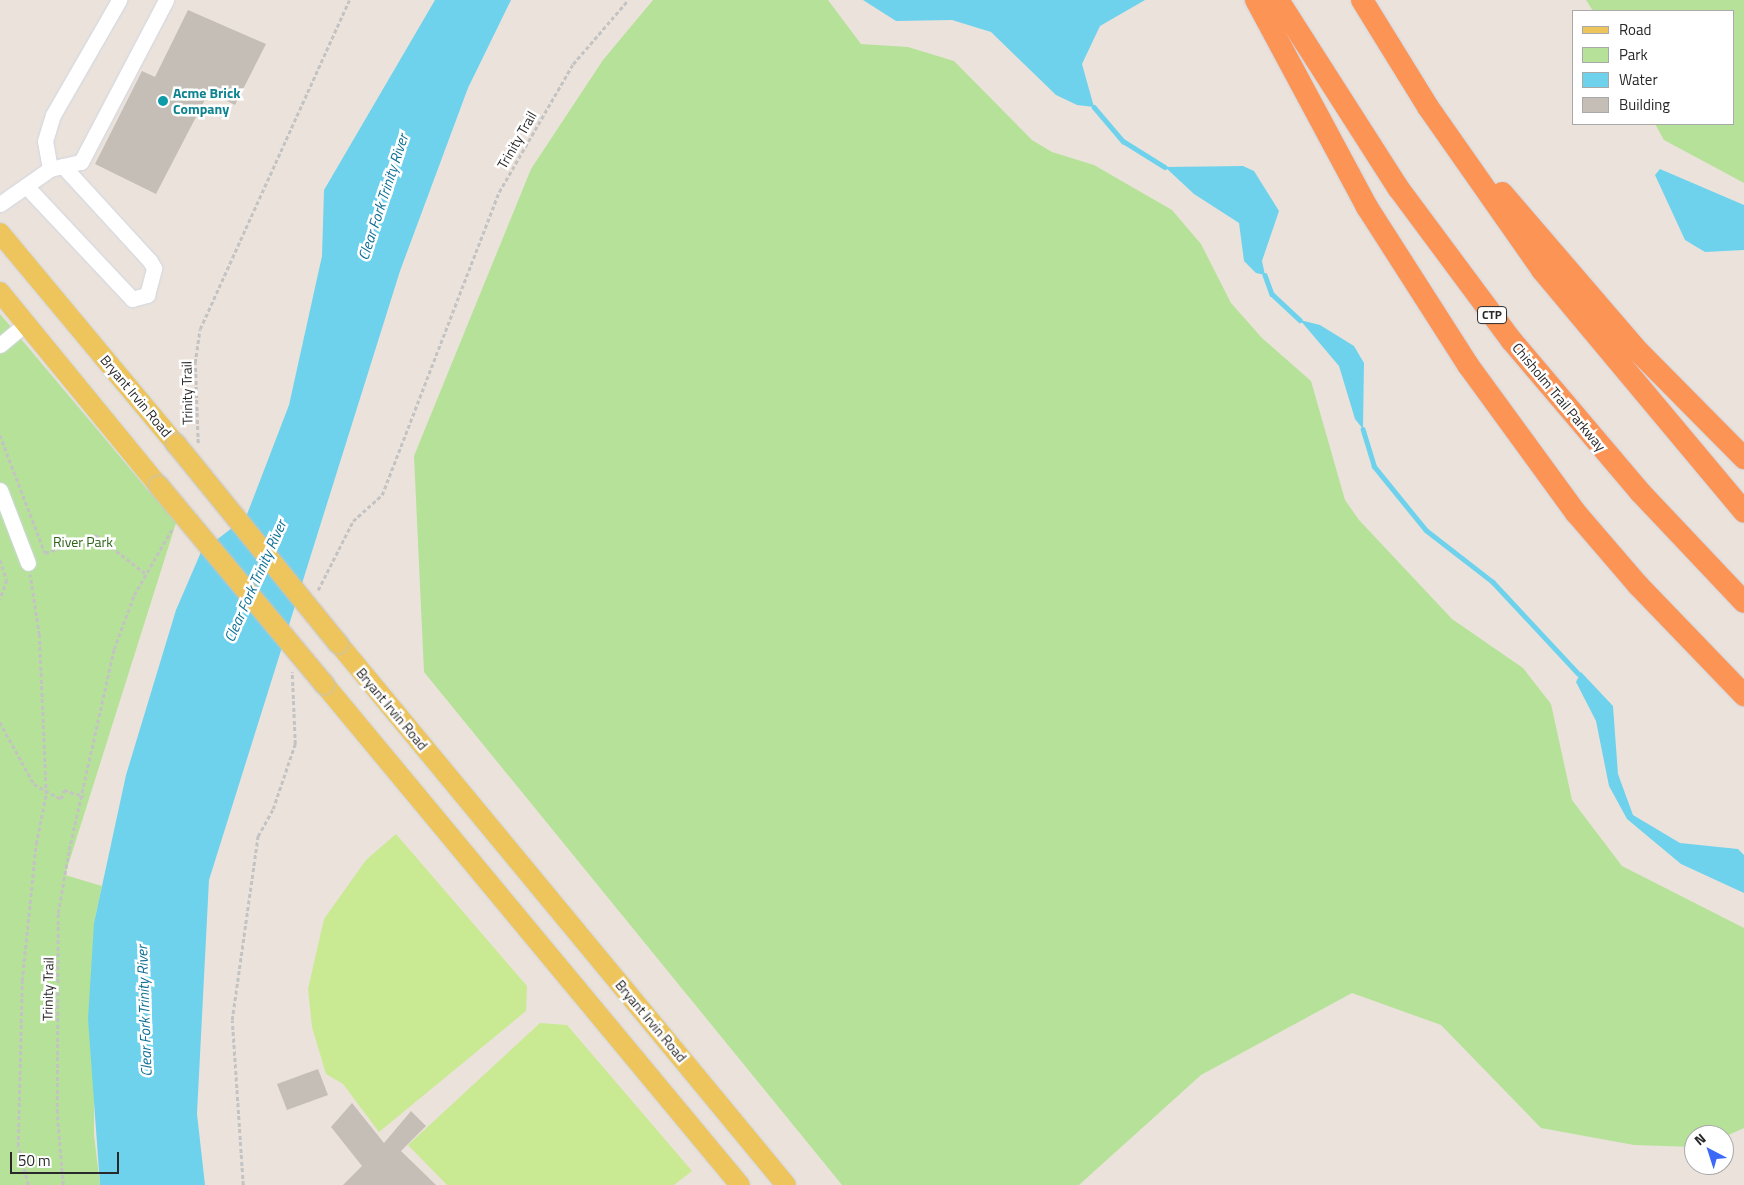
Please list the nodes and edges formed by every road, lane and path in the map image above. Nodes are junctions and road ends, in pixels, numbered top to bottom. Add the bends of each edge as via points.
1 (119, 0) edge
2 (166, 0) edge
3 (349, 0) edge
4 (628, 0) edge
5 (1256, 0) edge
6 (1278, 0) edge
7 (1362, 0) edge
8 (1428, 106) junction
9 (57, 168) junction
10 (26, 186) junction
11 (0, 204) edge
12 (0, 233) edge
13 (0, 292) edge
14 (26, 323) junction
15 (0, 345) edge
16 (0, 435) edge
17 (198, 448) dead end
18 (1744, 458) edge
19 (0, 490) edge
20 (1744, 512) edge
21 (176, 523) dead end
22 (0, 560) edge
23 (28, 563) joint
24 (145, 573) junction
25 (315, 595) dead end
26 (0, 600) edge
27 (1744, 602) edge
28 (293, 668) dead end
29 (1744, 695) edge
30 (0, 722) edge
31 (46, 794) junction
32 (84, 796) junction
33 (28, 1185) edge
34 (63, 1185) edge
35 (243, 1185) edge
36 (740, 1185) edge
37 (786, 1185) edge

1 - 9 lane via 53,116 45,141
2 - 9 lane via 81,162
3 - 17 path, Trinity Trail via 200,329 195,363
4 - 25 path, Trinity Trail via 572,64 499,192 382,495 353,522
5 - 29 highway via 1346,173 1468,365 1582,520
6 - 27 highway, Chisholm Trail Parkway / CTP via 1393,181 1506,333 1627,478
7 - 8 highway
8 - 18 highway via 1638,351
8 - 20 highway via 1542,270
9 - 10 lane
9 - 10 lane via 150,261 154,268 146,295 132,299
10 - 11 lane
12 - 37 main road, Bryant Irvin Road, bridge
13 - 14 main road
14 - 15 lane
14 - 36 main road, bridge
16 - 24 path via 45,553 96,535
19 - 23 lane
21 - 24 path, Trinity Trail
22 - 26 path via 6,580
23 - 31 path via 39,634
24 - 32 path, Trinity Trail via 114,649
28 - 35 path via 295,744 273,809 258,836 232,1020
30 - 31 path via 34,784
31 - 32 path via 61,799 64,790
31 - 33 path via 36,844 22,981 18,1146
32 - 34 path, Trinity Trail via 58,913 56,1113

